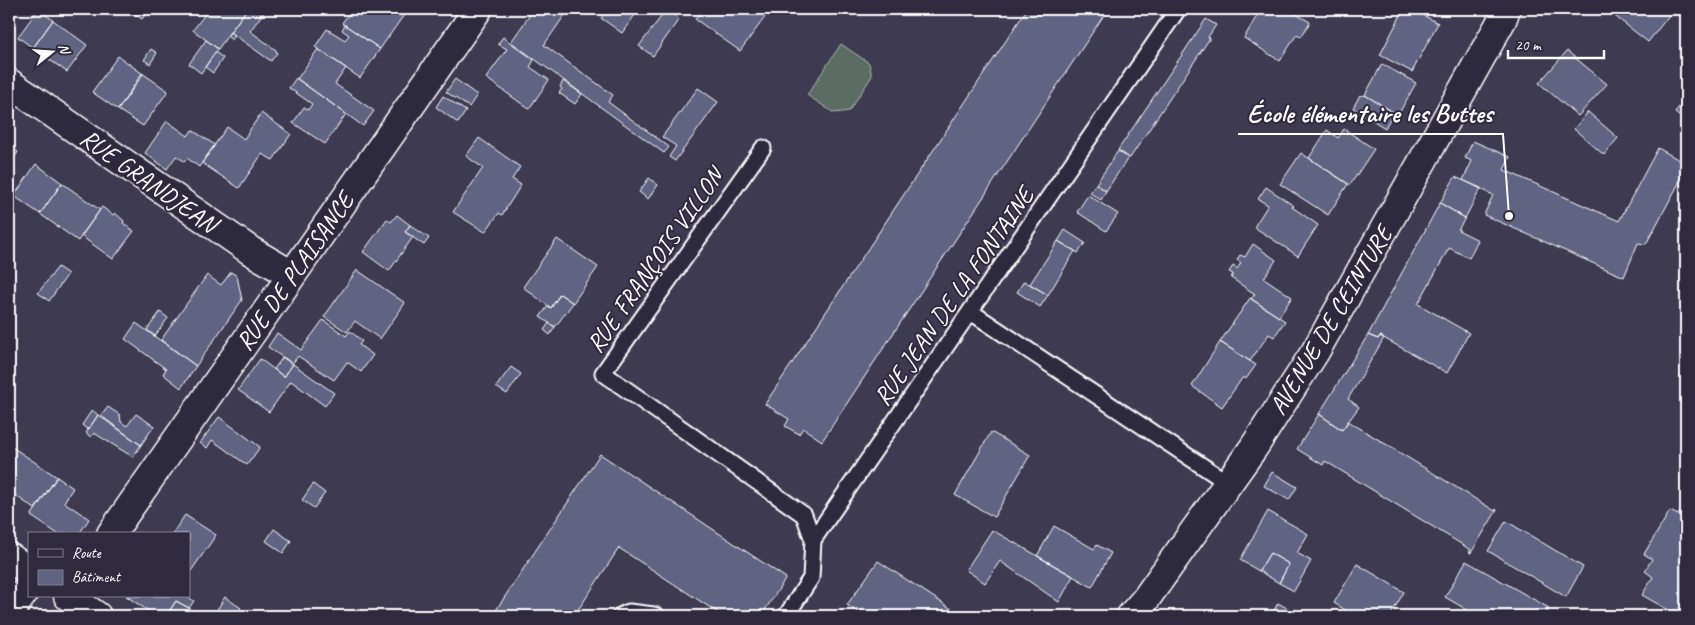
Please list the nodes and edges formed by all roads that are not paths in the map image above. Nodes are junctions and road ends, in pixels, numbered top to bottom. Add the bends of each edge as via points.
1 (478, 9) edge
2 (1178, 9) edge
3 (1506, 9) edge
4 (9, 83) edge
5 (763, 148) dead end
6 (292, 275) junction
7 (971, 312) junction
8 (1228, 483) junction
9 (112, 532) edge
10 (813, 540) junction
11 (9, 557) edge
12 (28, 570) edge
13 (28, 586) edge
14 (71, 598) edge
15 (9, 613) edge
16 (97, 616) edge
17 (620, 616) edge
18 (657, 616) edge
19 (786, 616) edge
20 (1131, 616) edge

1 - 6 street, RUE DE PLAISANCE
2 - 7 lane, RUE JEAN DE LA FONTAINE
3 - 8 street, AVENUE DE CEINTURE via 1315,352
4 - 6 street, RUE GRANDJEAN via 251,251
5 - 10 lane, RUE FRANÇOIS VILLON via 603,373 804,515
6 - 9 street, RUE DE PLAISANCE
7 - 8 lane
7 - 10 lane, RUE JEAN DE LA FONTAINE
8 - 20 street, AVENUE DE CEINTURE
10 - 19 lane via 811,578
11 - 12 street
13 - 15 street
14 - 16 street
17 - 18 lane via 629,612

